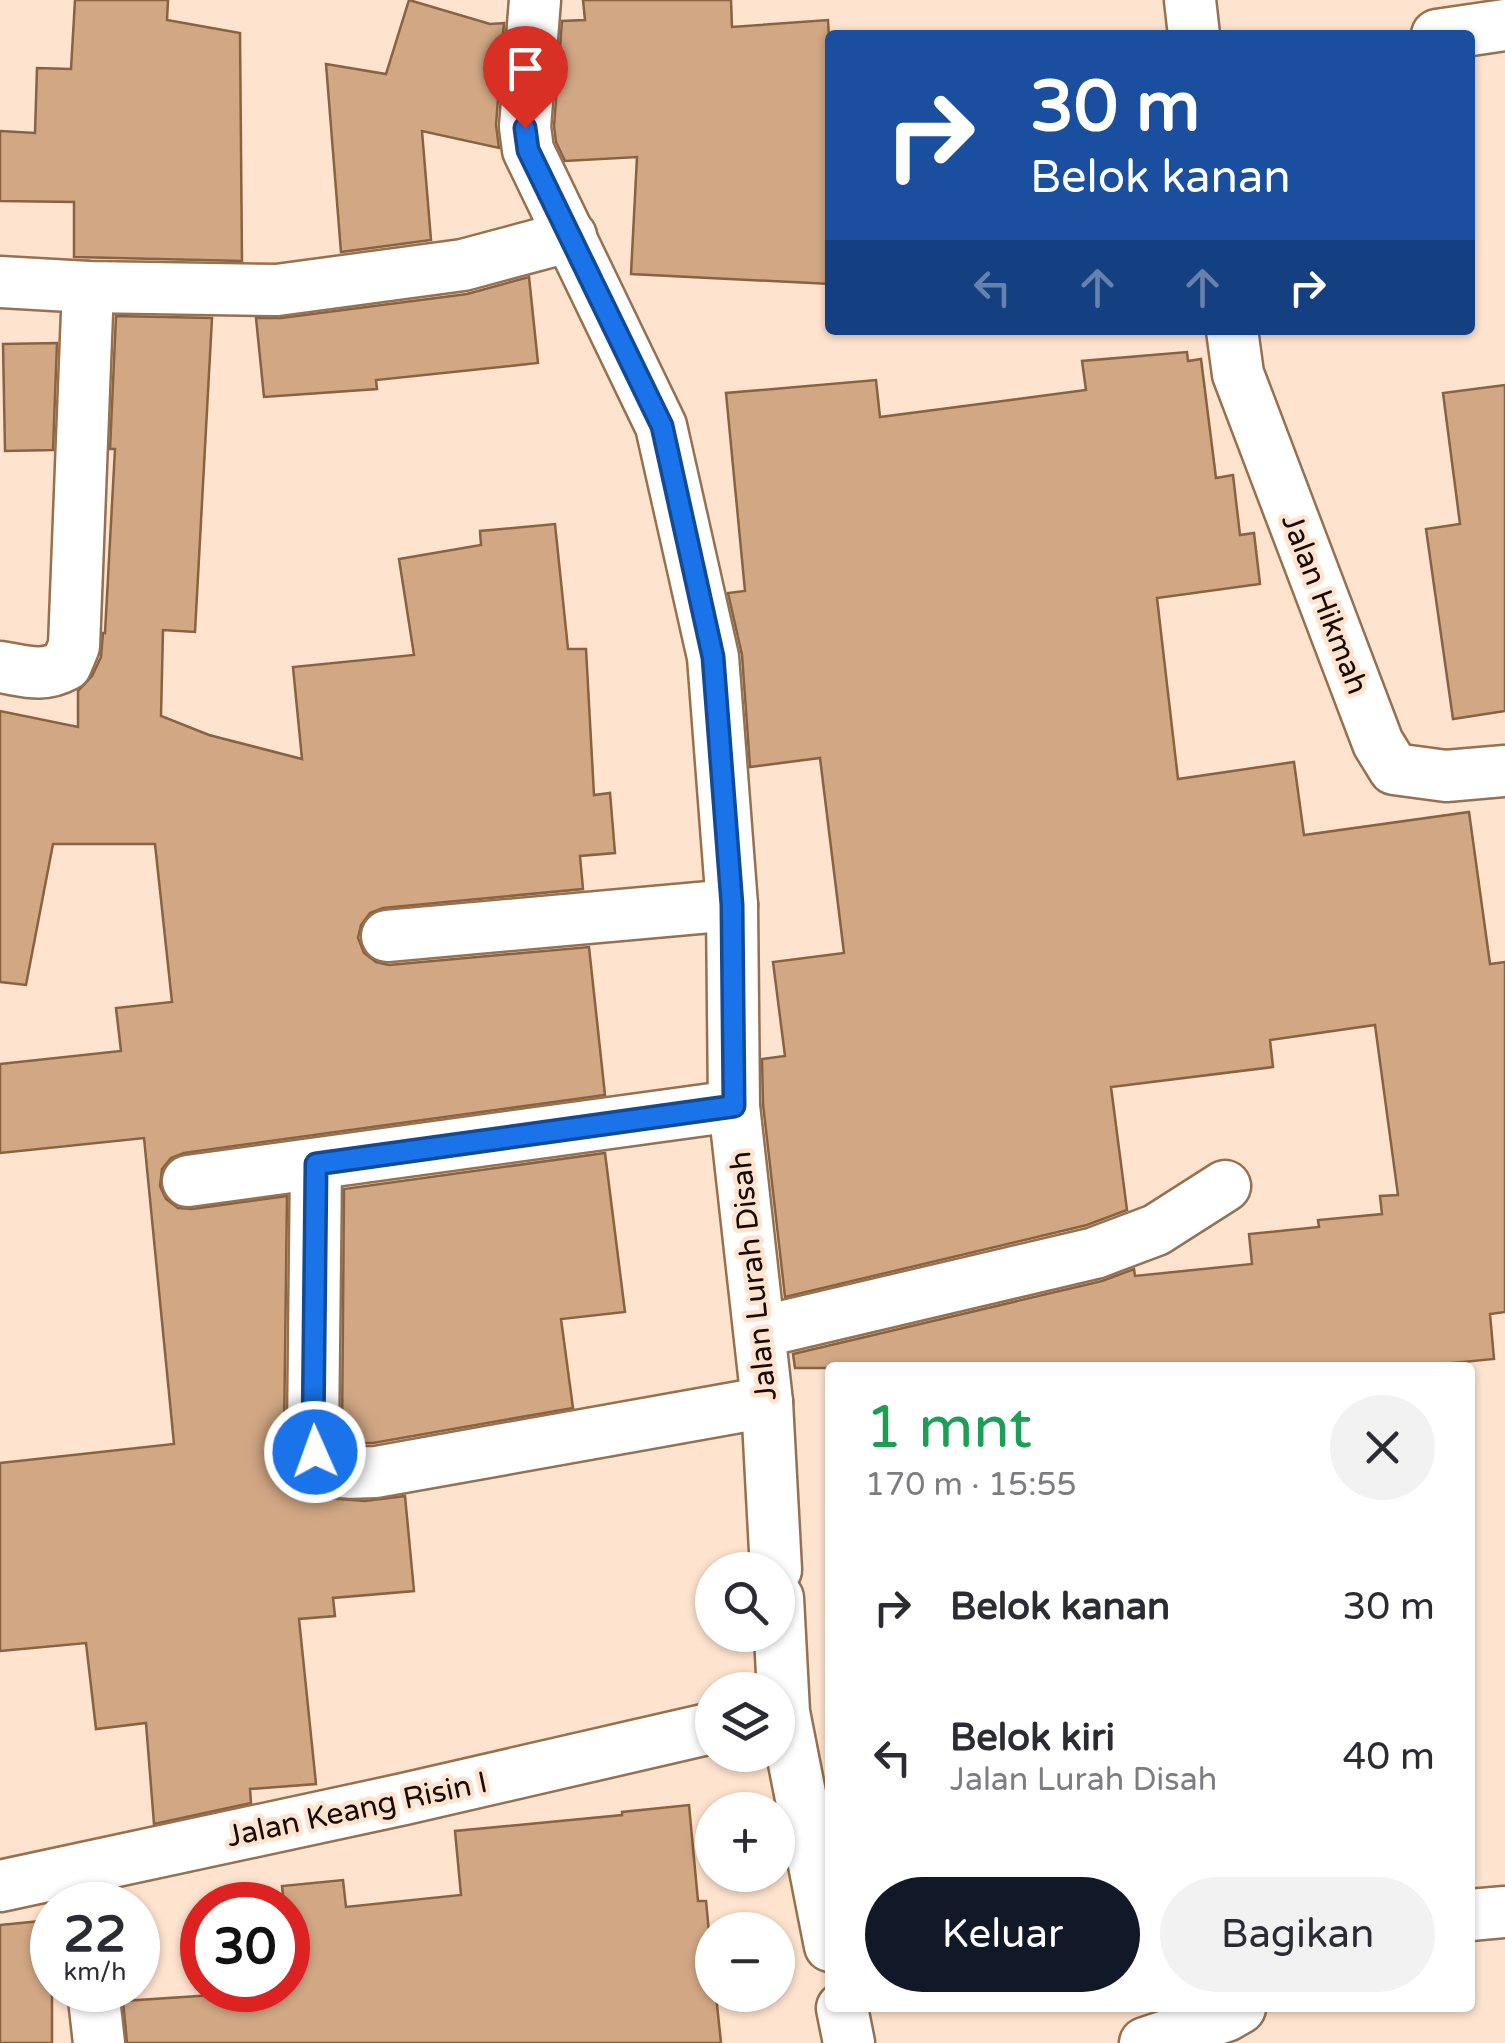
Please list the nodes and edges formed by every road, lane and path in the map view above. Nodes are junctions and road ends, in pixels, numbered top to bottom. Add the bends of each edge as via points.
1 (535, 0) edge
2 (1190, 0) edge
3 (1505, 25) edge
4 (1193, 30) edge
5 (1470, 30) edge
6 (571, 236) junction
7 (0, 282) edge
8 (88, 287) junction
9 (1233, 335) edge
10 (0, 667) edge
11 (1505, 771) edge
12 (732, 905) junction
13 (387, 936) dead end
14 (734, 1106) junction
15 (316, 1164) junction
16 (188, 1181) dead end
17 (1225, 1186) dead end
18 (760, 1332) junction
19 (767, 1402) junction
20 (775, 1552) edge
21 (695, 1732) edge
22 (793, 1772) edge
23 (100, 1882) edge
24 (0, 1886) edge
25 (30, 1886) edge
26 (1505, 1912) edge
27 (1475, 1915) edge
28 (825, 1923) edge
29 (96, 2012) edge
30 (843, 2012) edge
31 (1233, 2012) edge
32 (99, 2043) edge
33 (849, 2043) edge
34 (1146, 2043) edge

1 - 6 street, Jalan Lurah Disah via 526,139
2 - 4 street
3 - 5 street
6 - 8 street via 462,265 277,290
6 - 12 street, Jalan Lurah Disah via 662,426 713,657
7 - 8 street
8 - 10 street via 74,646 66,665 42,674
9 - 11 street, Jalan Hikmah via 1238,374 1378,743 1394,769 1446,776
12 - 13 street
12 - 14 street, Jalan Lurah Disah
14 - 15 street
14 - 18 street, Jalan Lurah Disah
15 - 16 street
15 - 19 street via 313,1436 315,1452 333,1471 376,1472
17 - 18 street via 1156,1230 1095,1254
18 - 19 street, Jalan Lurah Disah
19 - 20 street, Jalan Lurah Disah
21 - 23 street, Jalan Keang Risin I via 404,1799
22 - 28 street
24 - 25 street, Jalan Keang Risin I
26 - 27 street
29 - 32 street
30 - 33 street
31 - 34 street

